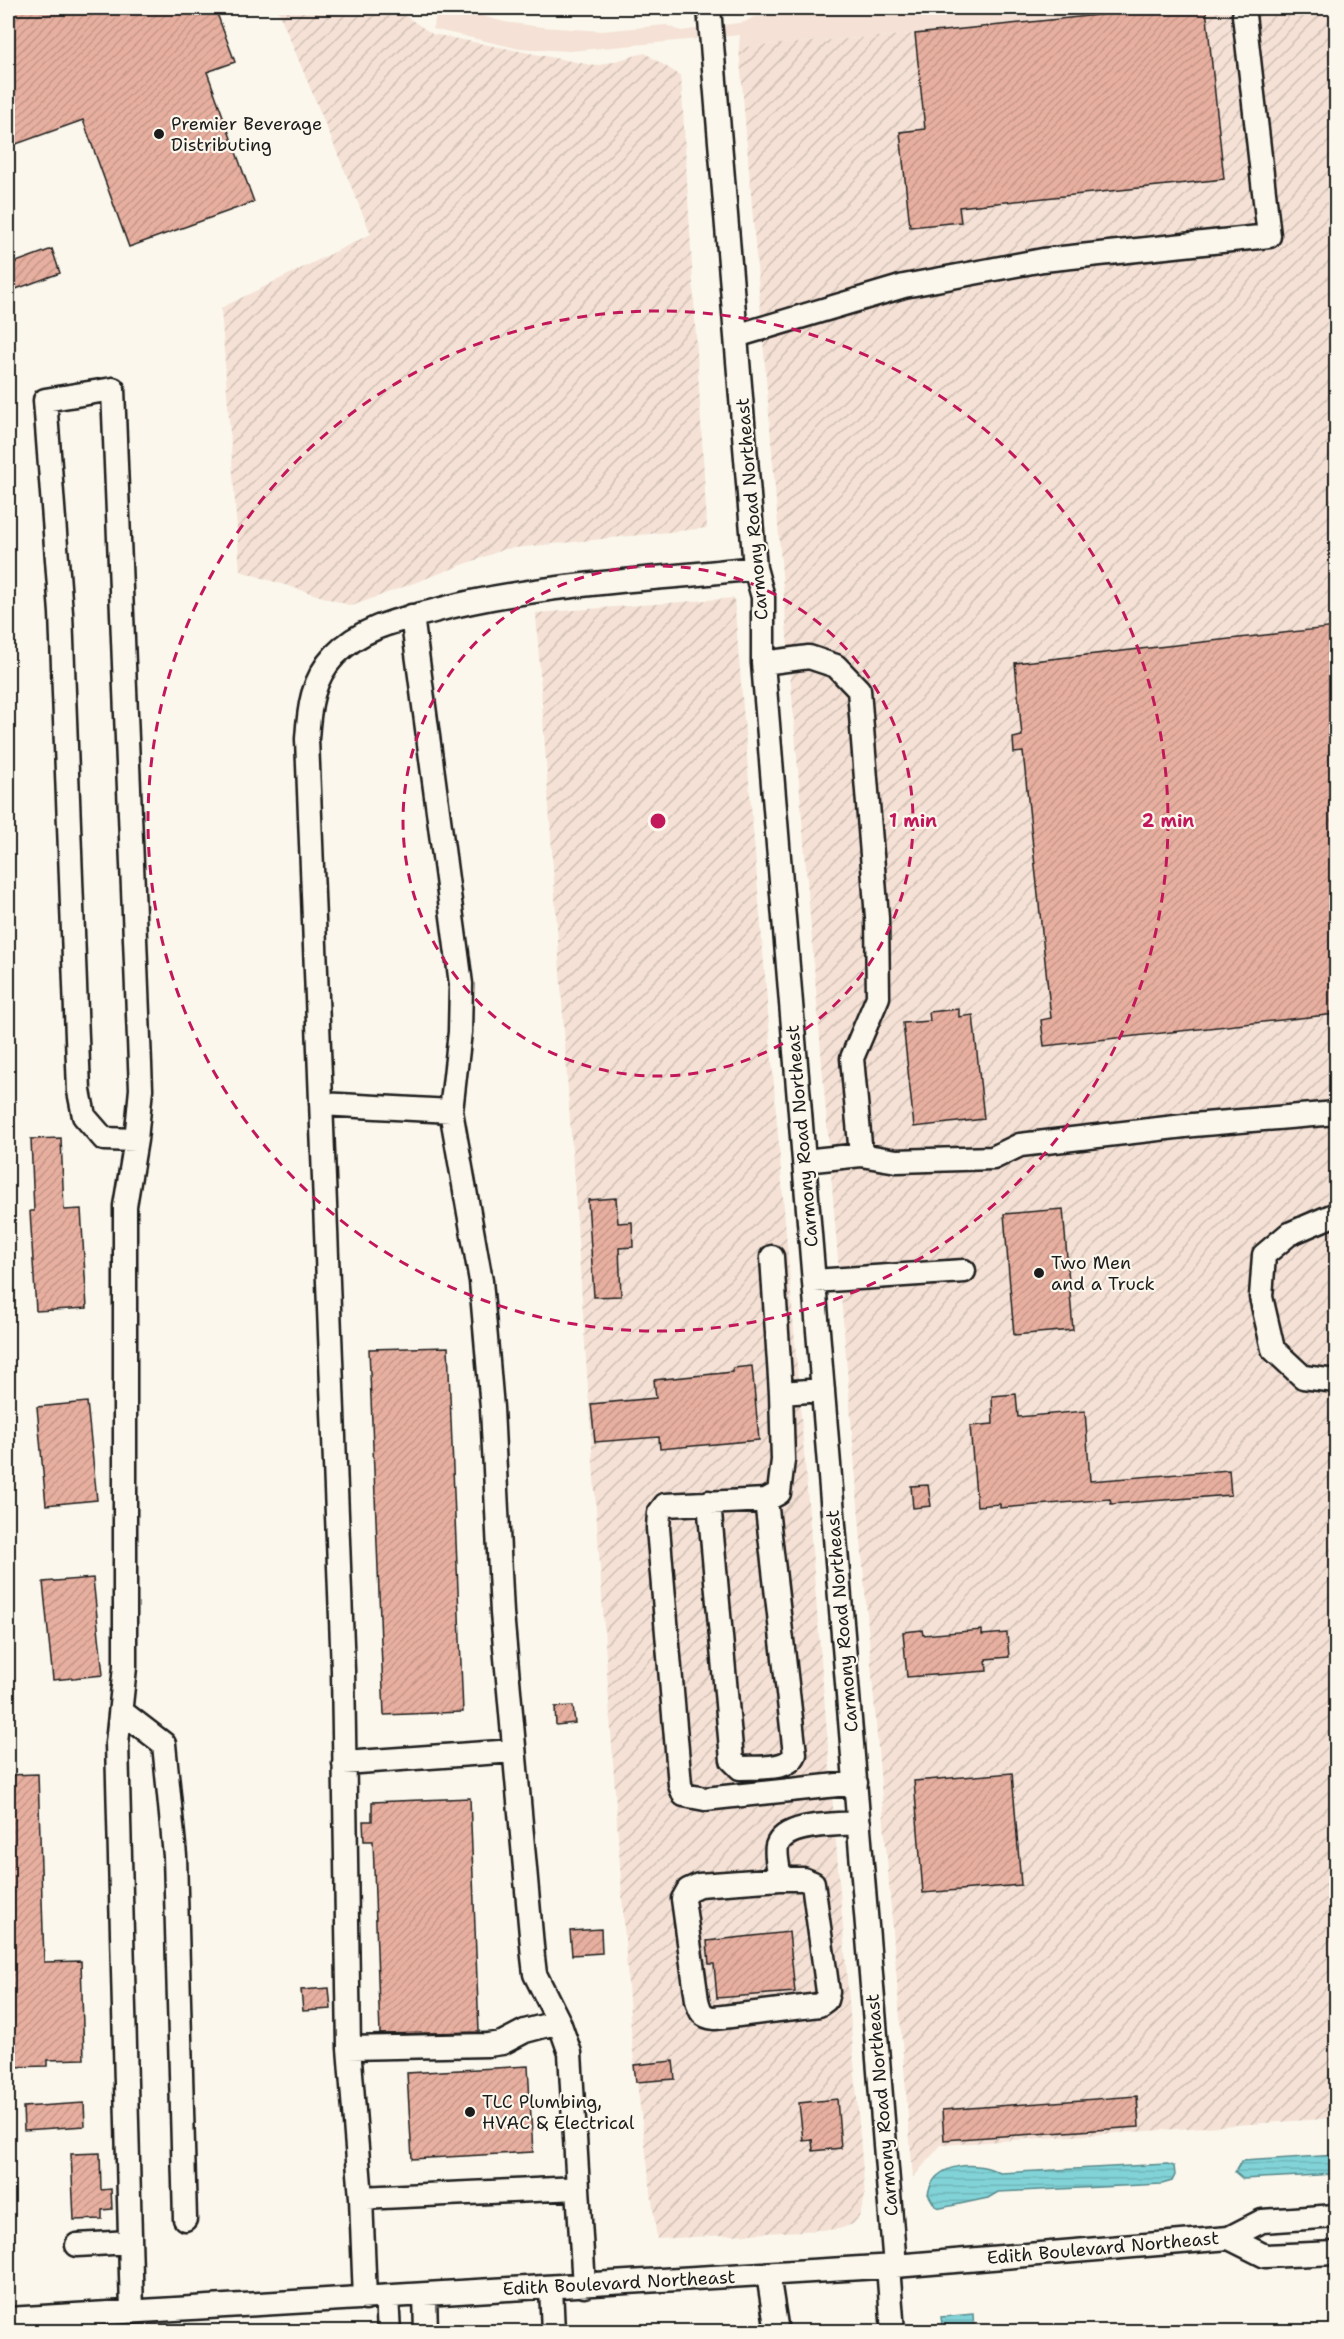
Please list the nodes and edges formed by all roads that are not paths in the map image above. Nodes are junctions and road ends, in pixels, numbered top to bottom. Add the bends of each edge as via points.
1 (709, 8) edge
2 (1244, 15) dead end
3 (736, 336) junction
4 (755, 568) junction
5 (412, 616) junction
6 (763, 663) junction
7 (321, 1104) junction
8 (451, 1110) junction
9 (1336, 1113) edge
10 (136, 1140) junction
11 (861, 1155) junction
12 (804, 1161) junction
13 (1336, 1214) edge
14 (772, 1257) dead end
15 (963, 1271) dead end
16 (814, 1281) junction
17 (1336, 1381) edge
18 (823, 1390) junction
19 (781, 1393) junction
20 (766, 1500) junction
21 (709, 1502) junction
22 (121, 1711) junction
23 (514, 1751) junction
24 (344, 1763) junction
25 (856, 1783) junction
26 (859, 1823) junction
27 (780, 1879) junction
28 (559, 2022) junction
29 (349, 2048) junction
30 (578, 2188) junction
31 (361, 2198) junction
32 (1336, 2216) edge
33 (184, 2219) dead end
34 (1229, 2238) junction
35 (130, 2242) junction
36 (77, 2245) dead end
37 (1336, 2253) edge
38 (892, 2266) junction
39 (768, 2274) junction
40 (584, 2286) junction
41 (551, 2287) junction
42 (425, 2295) junction
43 (376, 2298) junction
44 (132, 2312) junction
45 (8, 2319) edge
46 (389, 2331) edge
47 (426, 2331) edge
48 (553, 2331) edge
49 (777, 2331) edge
50 (893, 2331) edge

1 - 3 street, Carmony Road Northeast
2 - 3 street via 1269,236 1044,260 904,286
3 - 4 street, Carmony Road Northeast
4 - 5 street via 518,592
4 - 6 street, Carmony Road Northeast via 763,597
5 - 7 street via 376,626 335,655 309,705 307,739
5 - 8 street via 461,984
6 - 11 street via 809,657 836,666 859,690 877,918 878,997 852,1058
6 - 12 street, Carmony Road Northeast
7 - 8 street
7 - 24 street
8 - 23 street via 481,1281
9 - 11 street via 1020,1145 993,1158 897,1161
10 - 10 street via 141,1089 113,389 45,400 61,614 79,1090 84,1116 104,1139
10 - 22 street via 125,1206 126,1621
11 - 12 street
12 - 16 street, Carmony Road Northeast
13 - 17 street via 1289,1234 1264,1255 1262,1297 1273,1349 1303,1377
14 - 19 street
15 - 16 street
16 - 18 street, Carmony Road Northeast
18 - 19 street
18 - 25 street, Carmony Road Northeast
19 - 20 street via 783,1460 779,1493
20 - 21 street
20 - 21 street via 795,1754 784,1765 740,1768 732,1760
21 - 25 street via 665,1505 659,1513 680,1785 684,1795 705,1799
22 - 33 street via 164,1744 175,1856
22 - 35 street via 118,1755
23 - 24 street
23 - 28 street via 535,1974
24 - 29 street
25 - 26 street, Carmony Road Northeast
26 - 27 street via 796,1829 784,1834 777,1847
26 - 38 street, Carmony Road Northeast
27 - 27 street via 699,1886 688,1890 683,1899 697,2001 705,2017 819,2005 826,2000 813,1882
28 - 29 street via 525,2031 502,2043
28 - 30 street via 570,2052
29 - 31 street
30 - 31 street
30 - 40 street
31 - 43 street
32 - 34 street, Edith Boulevard Northeast via 1262,2221
34 - 37 street, Edith Boulevard Northeast via 1265,2256
34 - 38 street, Edith Boulevard Northeast
35 - 36 street
35 - 44 street
38 - 39 street, Edith Boulevard Northeast
38 - 50 street, Carmony Road Northeast
39 - 40 street, Edith Boulevard Northeast
39 - 49 street
40 - 41 street, Edith Boulevard Northeast
41 - 42 street, Edith Boulevard Northeast
41 - 48 street
42 - 43 street, Edith Boulevard Northeast
42 - 47 street
43 - 44 street, Edith Boulevard Northeast
43 - 46 street
44 - 45 street, Edith Boulevard Northeast

